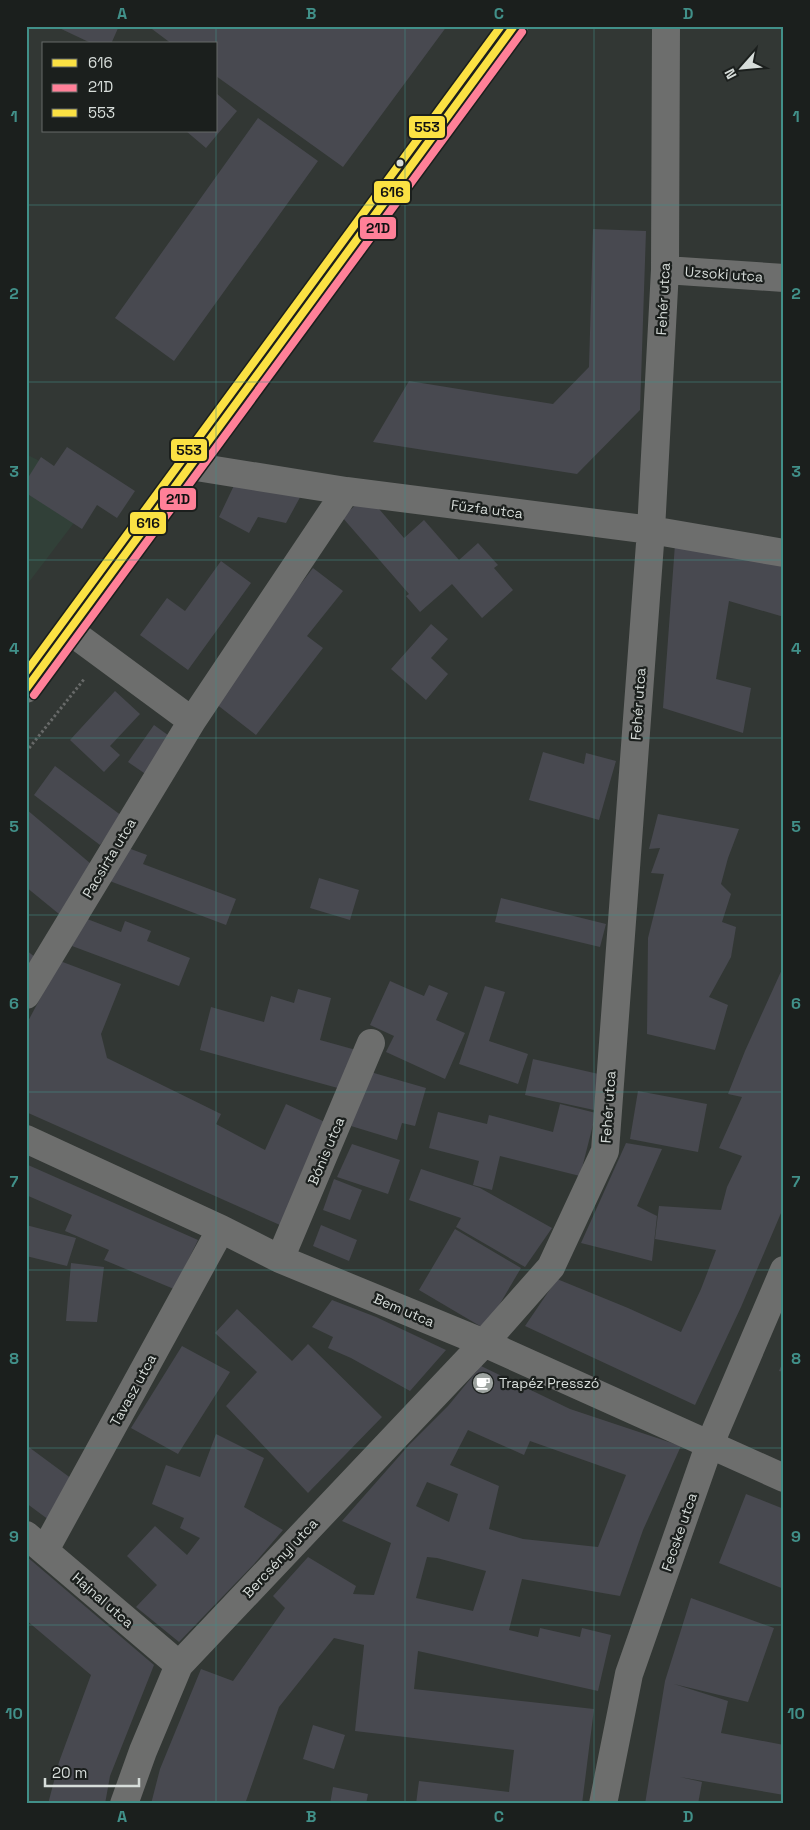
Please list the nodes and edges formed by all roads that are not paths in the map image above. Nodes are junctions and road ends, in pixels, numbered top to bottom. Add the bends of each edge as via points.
1 (514, 26) edge
2 (666, 26) edge
3 (665, 270) junction
4 (784, 278) edge
5 (190, 466) junction
6 (346, 491) junction
7 (651, 530) junction
8 (784, 553) edge
9 (70, 631) junction
10 (29, 681) edge
11 (192, 721) junction
12 (26, 995) edge
13 (372, 1042) dead end
14 (26, 1139) edge
15 (221, 1229) junction
16 (280, 1259) junction
17 (784, 1270) edge
18 (484, 1343) junction
19 (709, 1446) junction
20 (784, 1478) edge
21 (35, 1542) edge
22 (179, 1665) junction
23 (124, 1804) edge
24 (603, 1804) edge

1 - 5 street
2 - 3 street, Fehér utca
3 - 4 street, Uzsoki utca
3 - 7 street, Fehér utca
5 - 6 street, Fűzfa utca
5 - 9 street
6 - 7 street, Fűzfa utca
6 - 11 street, Pacsirta utca
7 - 8 street, Fűzfa utca
7 - 18 street, Fehér utca via 605,1151 551,1266
9 - 10 street
9 - 11 street
11 - 12 street, Pacsirta utca
13 - 16 street, Bónis utca
14 - 15 street, Bem utca
15 - 16 street, Bem utca
15 - 21 street, Tavasz utca
16 - 18 street, Bem utca
17 - 19 street, Fecske utca
18 - 19 street, Bem utca
18 - 22 street, Bercsényi utca
19 - 20 street, Bem utca
19 - 24 street, Fecske utca via 629,1674
21 - 22 street, Hajnal utca
22 - 23 street, Bercsényi utca

